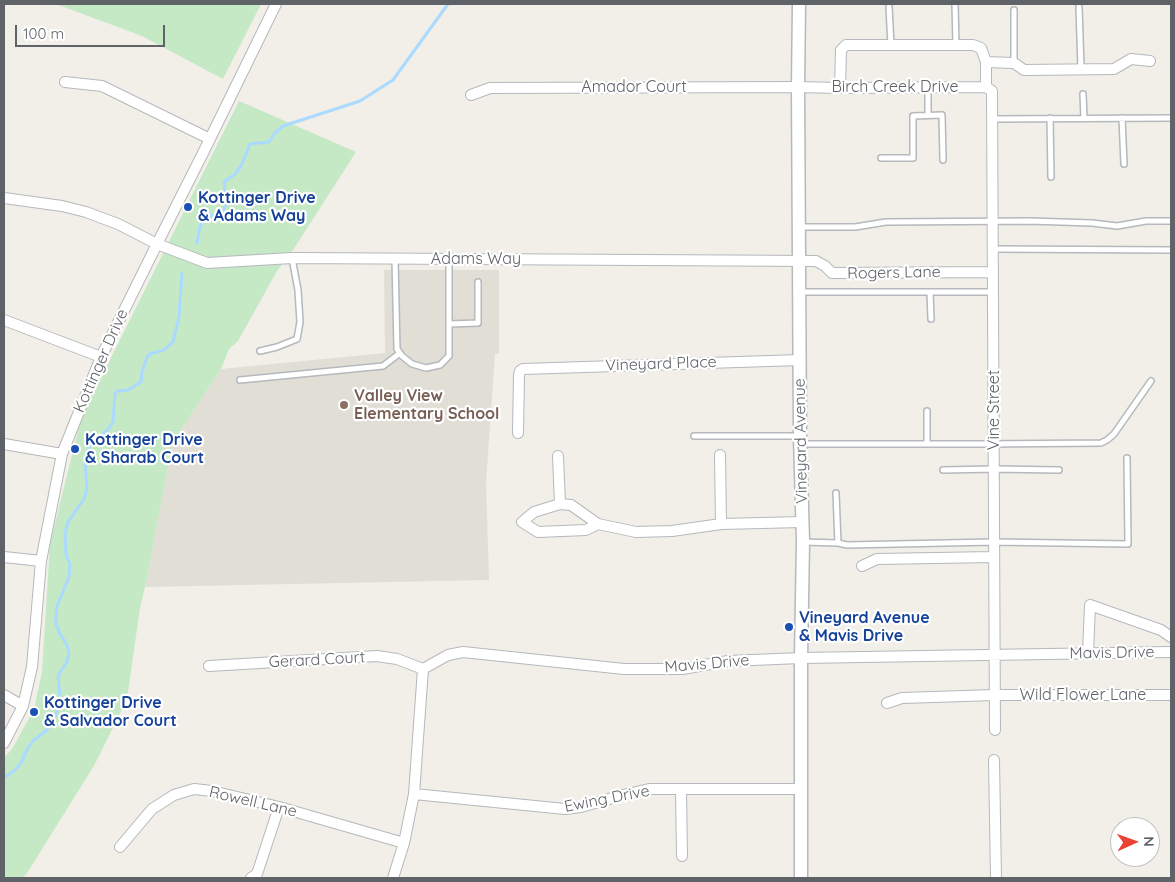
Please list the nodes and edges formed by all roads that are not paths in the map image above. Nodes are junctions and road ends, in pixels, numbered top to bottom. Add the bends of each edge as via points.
1 (276, 4) edge
2 (799, 4) edge
3 (955, 4) edge
4 (889, 7) dead end
5 (1080, 7) dead end
6 (1014, 10) dead end
7 (891, 45) junction
8 (956, 45) junction
9 (1150, 61) dead end
10 (986, 62) junction
11 (1014, 63) junction
12 (1080, 69) junction
13 (65, 82) dead end
14 (798, 87) junction
15 (840, 88) junction
16 (928, 88) junction
17 (989, 89) junction
18 (1083, 94) dead end
19 (471, 95) dead end
20 (928, 115) junction
21 (1050, 118) junction
22 (1084, 118) junction
23 (1122, 118) junction
24 (1171, 118) edge
25 (993, 119) junction
26 (210, 139) junction
27 (881, 158) dead end
28 (943, 160) dead end
29 (1124, 164) dead end
30 (1051, 178) dead end
31 (4, 198) edge
32 (993, 221) junction
33 (1171, 221) edge
34 (799, 227) junction
35 (157, 244) junction
36 (993, 249) junction
37 (1171, 250) edge
38 (292, 258) junction
39 (449, 258) junction
40 (395, 259) junction
41 (799, 261) junction
42 (993, 272) junction
43 (478, 282) dead end
44 (799, 292) junction
45 (930, 292) junction
46 (993, 292) junction
47 (931, 319) dead end
48 (4, 320) edge
49 (449, 324) junction
50 (260, 351) dead end
51 (400, 353) junction
52 (100, 357) junction
53 (800, 360) junction
54 (240, 380) dead end
55 (1151, 381) dead end
56 (927, 411) dead end
57 (518, 433) dead end
58 (694, 436) dead end
59 (800, 440) junction
60 (4, 444) edge
61 (927, 444) junction
62 (994, 444) junction
63 (62, 454) junction
64 (558, 456) dead end
65 (720, 456) dead end
66 (1127, 458) dead end
67 (994, 469) junction
68 (943, 470) dead end
69 (1059, 470) dead end
70 (836, 493) dead end
71 (560, 504) junction
72 (802, 522) junction
73 (598, 524) junction
74 (721, 524) junction
75 (803, 542) junction
76 (994, 542) junction
77 (838, 543) junction
78 (4, 557) edge
79 (994, 557) junction
80 (41, 561) junction
81 (862, 566) dead end
82 (1171, 638) edge
83 (1171, 652) edge
84 (1088, 653) junction
85 (995, 654) junction
86 (801, 658) junction
87 (209, 666) dead end
88 (423, 668) junction
89 (4, 695) edge
90 (995, 695) junction
91 (1171, 695) edge
92 (888, 703) dead end
93 (23, 706) junction
94 (995, 730) dead end
95 (4, 743) edge
96 (994, 760) dead end
97 (800, 789) junction
98 (681, 790) junction
99 (414, 794) junction
100 (279, 807) junction
101 (404, 842) junction
102 (120, 847) dead end
103 (682, 856) dead end
104 (251, 878) edge
105 (394, 878) edge
106 (801, 878) edge
107 (996, 878) edge

1 - 26 street, Kottinger Drive
2 - 14 street, Vineyard Avenue
3 - 8 lane
4 - 7 lane
5 - 12 lane
6 - 11 lane
7 - 8 street
7 - 15 street via 846,45 841,50
8 - 10 street via 981,48
9 - 12 street via 1131,59 1114,68
10 - 11 street
10 - 17 street, Vine Street
11 - 12 street via 1024,70
13 - 26 street via 102,86
14 - 15 street, Birch Creek Drive
14 - 19 street, Amador Court via 490,88
14 - 34 street, Vineyard Avenue
15 - 16 street, Birch Creek Drive
16 - 17 street, Birch Creek Drive
16 - 20 lane
17 - 25 street, Vine Street
18 - 22 lane
20 - 27 lane via 913,116 913,158
20 - 28 lane via 942,115
21 - 22 lane
21 - 25 lane
21 - 30 lane
22 - 23 lane
23 - 24 lane
23 - 29 lane
25 - 32 street, Vine Street
26 - 35 street, Kottinger Drive
31 - 35 street, Adams Way via 86,212
32 - 33 lane via 1117,226
32 - 34 lane
32 - 36 street, Vine Street
34 - 41 street, Vineyard Avenue
35 - 38 street, Adams Way via 207,263
35 - 52 street, Kottinger Drive
36 - 37 lane
36 - 42 street, Vine Street
38 - 40 street, Adams Way
38 - 50 lane via 298,290 300,322 297,338
39 - 40 street, Adams Way
39 - 41 street, Adams Way
39 - 49 lane
40 - 51 lane via 397,349
41 - 42 street, Rogers Lane via 816,261 832,273
41 - 44 street, Vineyard Avenue
42 - 46 street, Vine Street
43 - 49 lane via 478,323
44 - 45 lane
44 - 53 street, Vineyard Avenue
45 - 46 lane
45 - 47 lane
46 - 62 street, Vine Street
48 - 52 street
49 - 51 lane via 448,356 440,365 426,368 412,364
51 - 54 lane via 382,366
52 - 63 street, Kottinger Drive
53 - 57 street, Vineyard Place via 523,368 519,374
53 - 59 street, Vineyard Avenue
55 - 62 lane via 1114,434 1101,443
56 - 61 lane
58 - 59 lane
59 - 61 lane
59 - 72 street, Vineyard Avenue
60 - 63 street
61 - 62 lane
62 - 67 street, Vine Street
63 - 80 street, Kottinger Drive
64 - 71 street
65 - 74 street
66 - 76 lane via 1128,544
67 - 68 lane
67 - 69 lane
67 - 76 street, Vine Street
70 - 77 lane
71 - 73 street via 572,505
71 - 73 street via 534,512 522,522 538,532 586,530
72 - 74 street
72 - 75 street, Vineyard Avenue
73 - 74 street via 636,532
75 - 77 lane
75 - 86 street, Vineyard Avenue
76 - 77 lane
76 - 79 street, Vine Street
78 - 80 street
79 - 81 street via 877,559
79 - 85 street, Vine Street
80 - 93 street, Kottinger Drive via 32,667
82 - 84 street via 1161,630 1090,605
83 - 84 street, Mavis Drive
84 - 85 street, Mavis Drive
85 - 86 street, Mavis Drive
85 - 90 street, Vine Street
86 - 88 street, Mavis Drive via 728,661 682,669 624,669 463,652 448,655
86 - 97 street, Vineyard Avenue
87 - 88 street, Gerard Court via 377,656 397,658
88 - 99 street
89 - 93 street
90 - 91 street, Wild Flower Lane
90 - 92 street, Wild Flower Lane via 902,698
90 - 94 street, Vine Street
93 - 95 street, Kottinger Drive
96 - 107 street
97 - 98 street, Ewing Drive
97 - 106 street, Vineyard Avenue
98 - 99 street, Ewing Drive via 649,789 564,809
98 - 103 street
99 - 101 street
100 - 101 street, Rowell Lane
100 - 102 street, Rowell Lane via 194,789 174,795 152,809
100 - 104 street via 257,874
101 - 105 street

